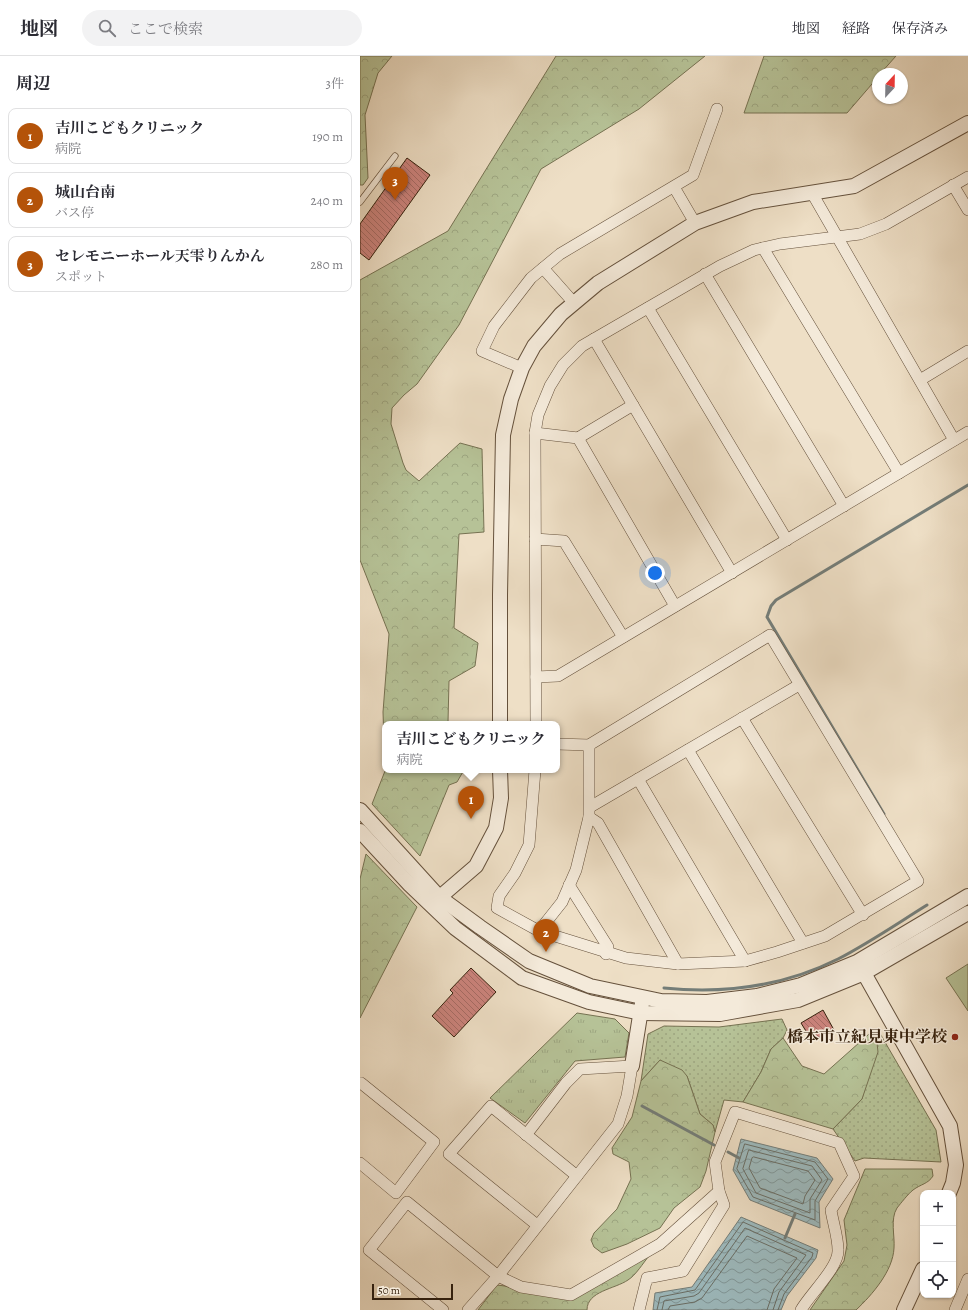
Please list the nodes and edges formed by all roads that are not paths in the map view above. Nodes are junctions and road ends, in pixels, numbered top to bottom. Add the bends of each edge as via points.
1 (717, 109) dead end
2 (968, 123) edge
3 (394, 156) dead end
4 (968, 176) edge
5 (953, 185) junction
6 (674, 187) junction
7 (812, 193) junction
8 (360, 203) edge
9 (968, 210) edge
10 (695, 223) junction
11 (837, 236) junction
12 (763, 248) junction
13 (543, 268) junction
14 (704, 274) junction
15 (574, 304) junction
16 (648, 308) junction
17 (594, 339) junction
18 (968, 352) edge
19 (522, 368) junction
20 (920, 380) junction
21 (633, 405) junction
22 (968, 432) edge
23 (535, 433) junction
24 (578, 438) junction
25 (954, 440) junction
26 (899, 473) junction
27 (844, 506) junction
28 (535, 539) junction
29 (787, 540) junction
30 (732, 573) junction
31 (675, 606) junction
32 (623, 637) junction
33 (536, 677) junction
34 (799, 685) junction
35 (742, 718) junction
36 (500, 721) edge
37 (536, 721) edge
38 (560, 744) edge
39 (589, 745) junction
40 (688, 750) junction
41 (500, 773) edge
42 (535, 773) edge
43 (638, 779) junction
44 (360, 810) edge
45 (589, 812) junction
46 (360, 831) edge
47 (569, 885) junction
48 (968, 896) edge
49 (435, 901) junction
50 (968, 913) edge
51 (863, 915) junction
52 (539, 931) junction
53 (803, 943) junction
54 (606, 954) junction
55 (745, 960) junction
56 (678, 964) junction
57 (861, 968) junction
58 (642, 996) junction
59 (641, 1012) junction
60 (632, 1066) junction
61 (360, 1084) edge
62 (526, 1135) junction
63 (360, 1163) edge
64 (578, 1176) junction
65 (950, 1190) edge
66 (718, 1191) junction
67 (537, 1225) junction
68 (920, 1275) edge
69 (498, 1276) junction
70 (968, 1279) edge
71 (443, 1310) edge
72 (468, 1310) edge
73 (639, 1310) edge
74 (801, 1310) edge
75 (904, 1310) edge
76 (955, 1310) edge

1 - 6 street via 693,175
2 - 7 street via 854,186
3 - 8 lane
4 - 5 street
5 - 9 street
5 - 11 street via 886,224 860,234
6 - 10 street
6 - 13 street via 582,240
7 - 10 street via 753,202
7 - 11 street
10 - 15 street via 598,283
11 - 12 street
11 - 20 street
12 - 14 street
12 - 26 street
13 - 15 street
13 - 19 street via 531,278 494,326 482,351
14 - 16 street
14 - 27 street
15 - 19 street via 561,314 534,346
16 - 17 street
16 - 29 street
17 - 21 street
17 - 23 street via 582,346 563,365 550,386 538,415
18 - 20 street
19 - 36 street via 511,399 503,435
20 - 25 street
21 - 24 street
21 - 30 street
22 - 25 street
23 - 24 street
23 - 28 street
24 - 31 street
25 - 26 street
26 - 27 street
27 - 29 street
28 - 32 street via 564,542
28 - 33 street
29 - 30 street
30 - 31 street
31 - 32 street
32 - 33 street via 558,676
33 - 37 street
34 - 35 street
34 - 39 street via 770,635
34 - 51 street via 918,881
35 - 40 street
35 - 51 street
38 - 39 street
39 - 45 street
40 - 43 street
40 - 53 street
41 - 49 street via 501,798 496,828 476,866
42 - 52 street via 528,845 516,873 499,896 497,908
43 - 45 street
43 - 55 street
44 - 49 street via 420,876
45 - 47 street via 576,870
45 - 56 street via 598,823
46 - 49 street via 410,885
47 - 52 street via 562,902
47 - 54 street via 608,947
48 - 57 street
49 - 58 street via 529,961 590,986
49 - 59 street via 469,940 522,978 589,1002
50 - 57 street
51 - 53 street via 825,936
52 - 54 street
53 - 55 street
54 - 56 street
55 - 56 street
57 - 58 street via 757,996 707,1002 662,1001
57 - 59 street via 790,1002 720,1014
57 - 65 street via 950,1126 956,1165
58 - 59 street
59 - 60 street
60 - 62 street via 580,1069
60 - 64 street via 627,1096 618,1124
61 - 63 street via 362,1083 434,1142 396,1192
62 - 64 street
62 - 67 street via 491,1106 449,1154
64 - 67 street
66 - 69 street via 660,1244 571,1295 521,1287
66 - 73 street via 724,1205 683,1270 647,1278
66 - 74 street via 715,1162 735,1112 839,1144 854,1176 831,1210 839,1251 829,1274
67 - 69 street
68 - 75 street
69 - 71 street via 407,1202 370,1250
69 - 72 street
70 - 76 street

